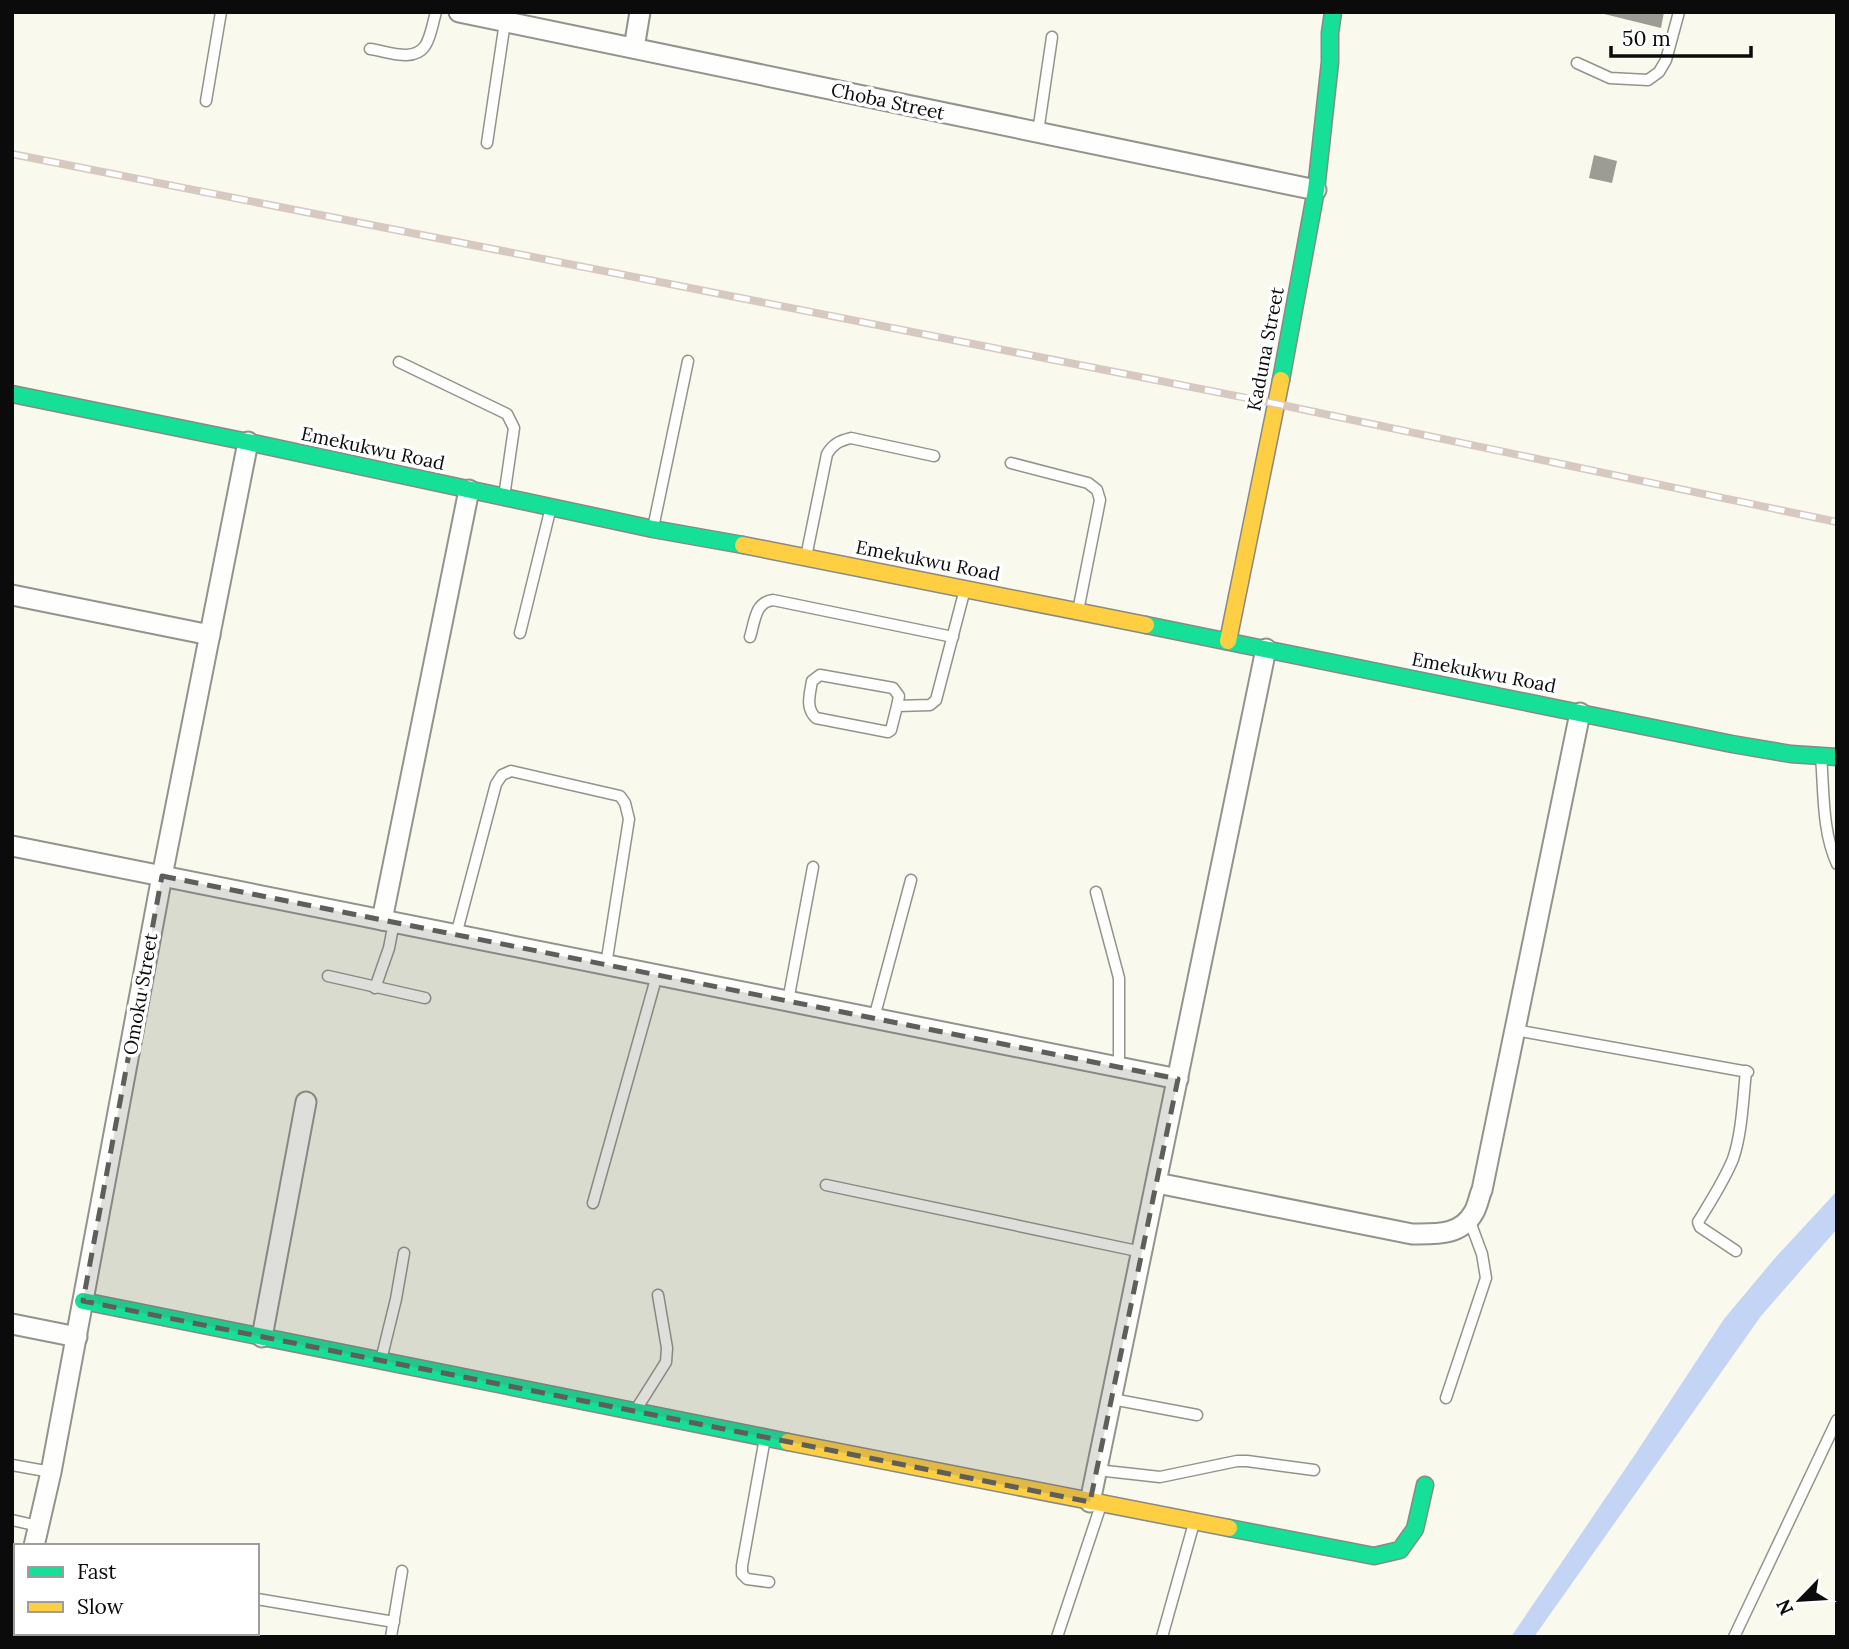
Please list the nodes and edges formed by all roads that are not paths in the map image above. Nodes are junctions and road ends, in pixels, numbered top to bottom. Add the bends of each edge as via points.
1 (221, 12) edge
2 (436, 12) edge
3 (459, 12) edge
4 (640, 12) edge
5 (1333, 12) edge
6 (1347, 12) edge
7 (1679, 12) edge
8 (502, 18) edge
9 (1052, 37) dead end
10 (634, 48) junction
11 (370, 49) dead end
12 (1330, 62) junction
13 (1577, 63) dead end
14 (206, 101) dead end
15 (1038, 132) junction
16 (487, 143) dead end
17 (1316, 190) junction
18 (688, 361) dead end
19 (399, 362) dead end
20 (12, 394) edge
21 (248, 442) junction
22 (934, 456) dead end
23 (1011, 463) dead end
24 (469, 490) junction
25 (504, 497) junction
26 (551, 507) junction
27 (653, 529) junction
28 (806, 557) junction
29 (965, 589) junction
30 (12, 595) edge
31 (1078, 611) junction
32 (520, 633) dead end
33 (210, 635) junction
34 (750, 637) dead end
35 (953, 638) junction
36 (1228, 641) junction
37 (1266, 649) junction
38 (897, 706) junction
39 (1580, 713) junction
40 (1829, 756) edge
41 (12, 846) edge
42 (1837, 864) edge
43 (813, 867) dead end
44 (162, 876) junction
45 (911, 880) dead end
46 (1096, 892) dead end
47 (388, 921) junction
48 (456, 935) junction
49 (606, 965) junction
50 (657, 975) junction
51 (328, 976) dead end
52 (374, 988) junction
53 (425, 998) dead end
54 (788, 1001) junction
55 (874, 1018) junction
56 (1515, 1030) junction
57 (1119, 1067) junction
58 (1178, 1079) junction
59 (306, 1102) dead end
60 (1157, 1183) junction
61 (826, 1185) dead end
62 (593, 1203) dead end
63 (1469, 1218) junction
64 (1736, 1251) dead end
65 (1142, 1252) junction
66 (404, 1253) dead end
67 (658, 1295) dead end
68 (83, 1301) junction
69 (12, 1324) edge
70 (76, 1337) junction
71 (262, 1337) junction
72 (381, 1360) junction
73 (1446, 1398) dead end
74 (1112, 1399) junction
75 (635, 1411) junction
76 (1197, 1415) dead end
77 (1837, 1420) edge
78 (765, 1437) junction
79 (12, 1465) edge
80 (1097, 1470) junction
81 (1314, 1470) dead end
82 (51, 1472) junction
83 (1425, 1485) dead end
84 (1095, 1503) junction
85 (12, 1521) edge
86 (1195, 1522) junction
87 (38, 1526) junction
88 (34, 1544) edge
89 (402, 1571) dead end
90 (769, 1582) dead end
91 (259, 1599) edge
92 (394, 1622) junction
93 (391, 1637) edge
94 (1057, 1637) edge
95 (1161, 1637) edge
96 (1734, 1637) edge

1 - 14 lane
2 - 11 lane via 426,45 419,51 410,56
3 - 8 street, Choba Street
4 - 10 street
5 - 12 street, Kaduna Street
6 - 12 street, Kaduna Street
7 - 13 lane via 1666,60 1648,80 1610,78
8 - 10 street, Choba Street
8 - 16 lane
9 - 15 lane
10 - 15 street, Choba Street
12 - 17 street, Kaduna Street
15 - 17 street, Choba Street
17 - 36 street, Kaduna Street
18 - 27 lane
19 - 25 lane via 507,414 514,428
20 - 21 street, Emekukwu Road
21 - 24 street, Emekukwu Road
21 - 33 street, Omoku Street
22 - 28 lane via 850,438 832,446
23 - 31 lane via 1097,490 1100,500
24 - 25 street, Emekukwu Road
24 - 47 street
25 - 26 street, Emekukwu Road
26 - 27 street, Emekukwu Road
26 - 32 lane
27 - 28 street, Emekukwu Road
28 - 29 street, Emekukwu Road
29 - 31 street, Emekukwu Road
29 - 35 lane
30 - 33 street
31 - 36 street, Emekukwu Road
33 - 44 street, Omoku Street
34 - 35 lane via 758,607 773,600
35 - 38 lane via 936,700 930,705
36 - 37 street, Emekukwu Road
37 - 39 street, Emekukwu Road
37 - 58 street
38 - 38 lane via 888,732 817,718 809,707 812,681 820,676 893,688 899,696
39 - 40 street, Emekukwu Road via 1732,744
39 - 56 street
40 - 42 lane via 1827,835
41 - 44 street
43 - 54 lane
44 - 47 street
44 - 68 street, Omoku Street
45 - 55 lane
46 - 57 lane via 1119,978
47 - 48 street
47 - 52 lane via 388,948
48 - 49 street
48 - 49 lane via 496,784 511,771 620,796 625,803 629,819
49 - 50 street
50 - 54 street
50 - 62 lane
51 - 52 lane
52 - 53 lane
54 - 55 street
55 - 57 street
56 - 63 street via 1482,1189
56 - 64 lane via 1747,1071 1734,1155 1698,1222
57 - 58 street
58 - 60 street
59 - 71 street
60 - 63 street via 1412,1234 1442,1234
60 - 65 street
61 - 65 lane
63 - 73 lane via 1486,1278
65 - 74 street
66 - 72 lane
67 - 75 lane via 666,1362
68 - 70 street, Omoku Street
68 - 71 street
69 - 70 street
70 - 82 street, Omoku Street
71 - 72 street
72 - 75 street
74 - 76 lane
74 - 80 street
75 - 78 street
77 - 96 lane
78 - 84 street
78 - 90 lane via 742,1574
79 - 82 lane
80 - 81 lane via 1160,1477 1237,1461
80 - 84 street
82 - 87 street, Omoku Street
83 - 86 street via 1415,1529 1400,1550 1374,1556
84 - 86 street
84 - 94 lane
85 - 87 lane
86 - 95 lane
87 - 88 street, Omoku Street
89 - 92 lane
91 - 92 lane
92 - 93 lane

